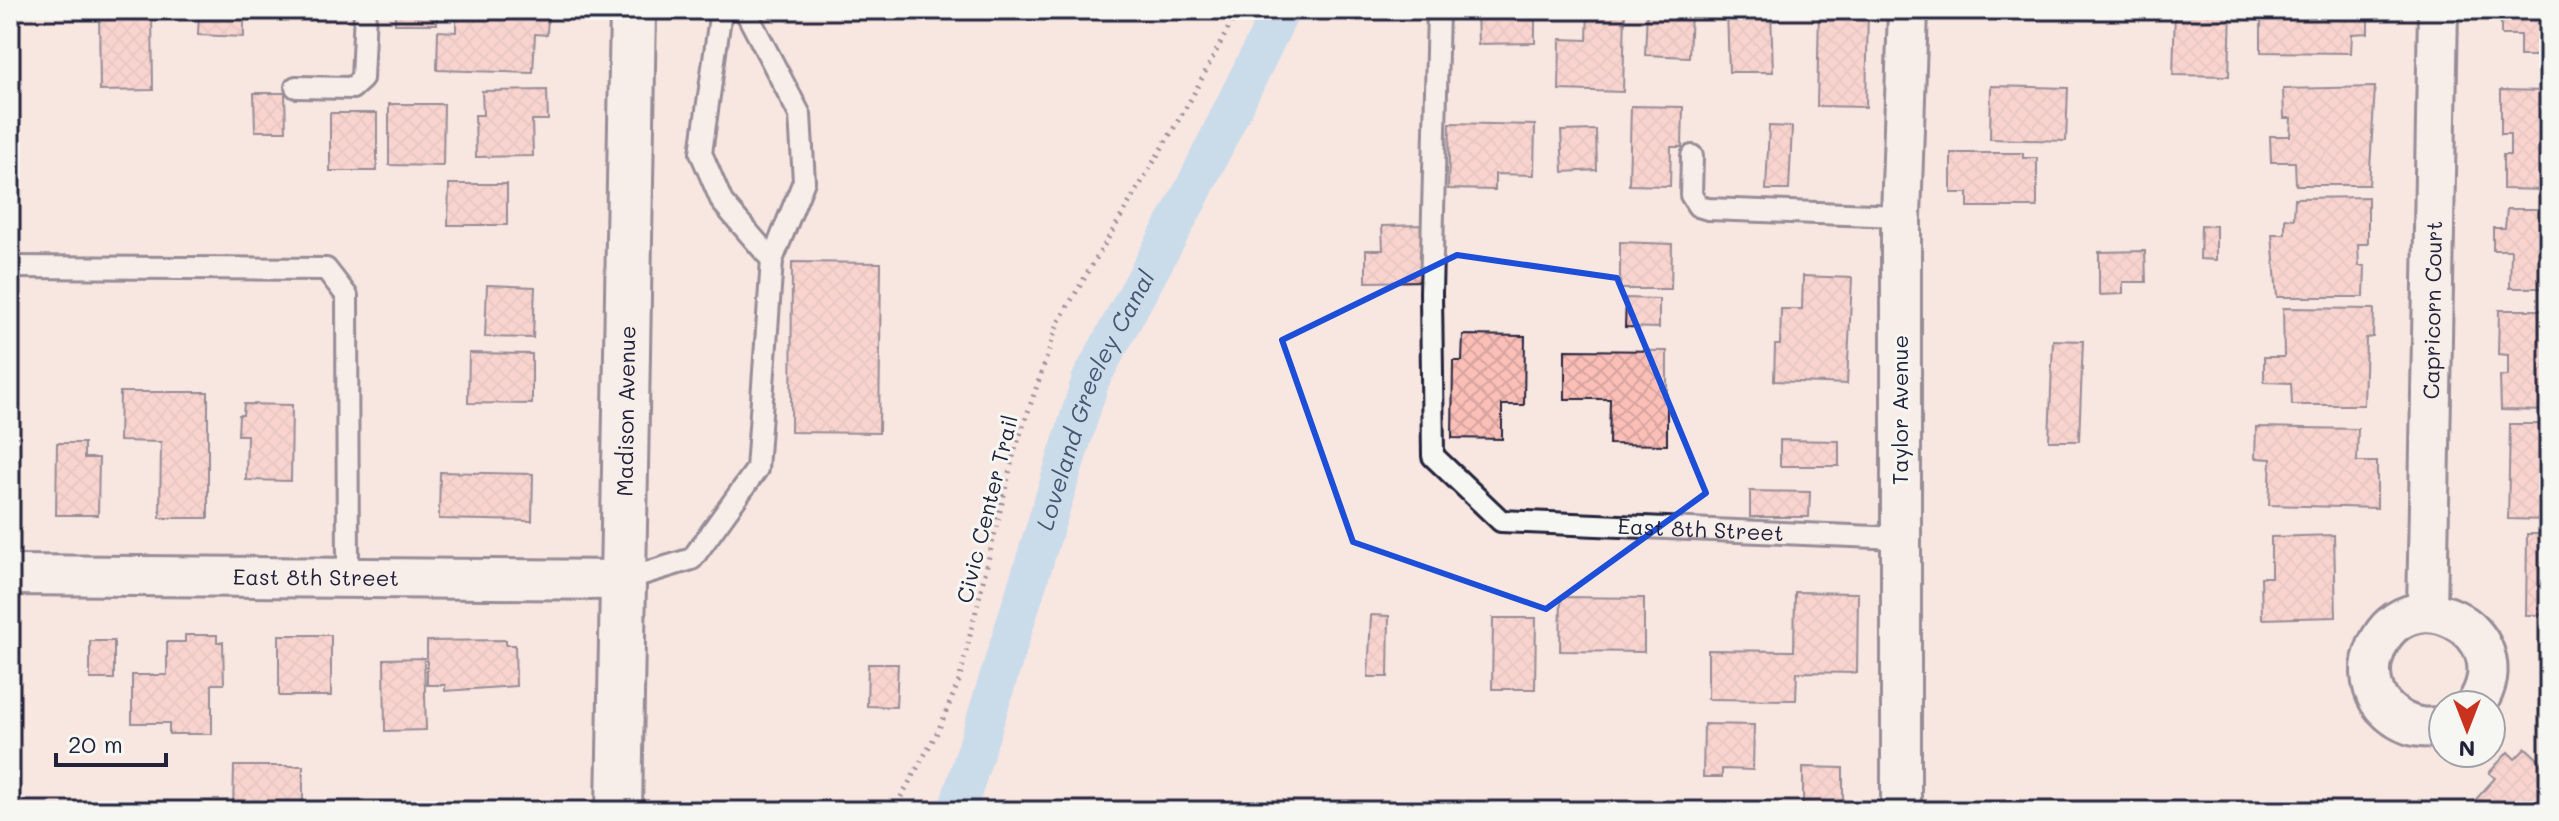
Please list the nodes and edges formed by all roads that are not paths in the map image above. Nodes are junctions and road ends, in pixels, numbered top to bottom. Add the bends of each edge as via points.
1 (365, 10) edge
2 (633, 10) edge
3 (721, 10) edge
4 (745, 10) edge
5 (1438, 10) edge
6 (1908, 10) edge
7 (2438, 10) edge
8 (296, 87) dead end
9 (1692, 156) dead end
10 (1901, 216) junction
11 (772, 260) junction
12 (10, 267) edge
13 (1899, 538) junction
14 (10, 575) edge
15 (348, 578) junction
16 (623, 580) junction
17 (2427, 612) junction
18 (2484, 689) edge
19 (2427, 729) edge
20 (619, 811) edge
21 (1901, 811) edge

1 - 8 lane via 362,79 352,88
2 - 16 main road, Madison Avenue
3 - 11 lane via 701,153 722,202
4 - 11 lane via 800,115 804,181
5 - 13 lane, East 8th Street via 1433,456 1501,521
6 - 10 street, Taylor Avenue
7 - 17 street, Capricorn Court
9 - 10 lane via 1691,195 1698,206 1708,209
10 - 13 street, Taylor Avenue
11 - 16 lane via 757,469 692,559
12 - 15 lane via 326,269 347,296
13 - 21 street, Taylor Avenue
14 - 15 street, East 8th Street
15 - 16 street, East 8th Street
16 - 20 main road, Madison Avenue
17 - 18 street via 2462,621 2475,634 2488,668
17 - 19 street via 2390,627 2377,642 2371,662 2378,701 2409,726

